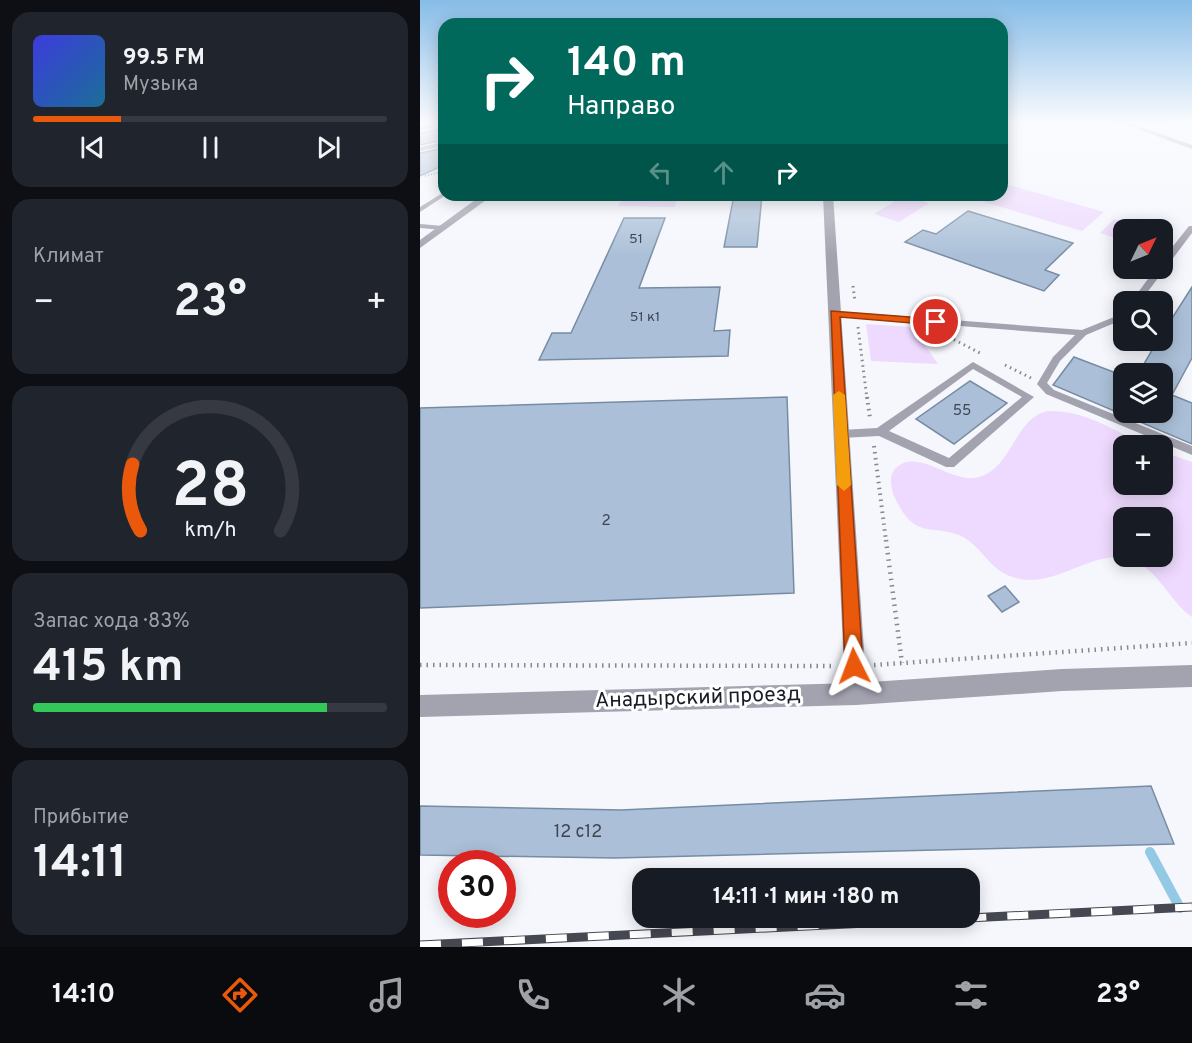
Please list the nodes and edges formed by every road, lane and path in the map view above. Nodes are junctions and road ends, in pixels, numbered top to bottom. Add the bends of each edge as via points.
1 (438, 173) edge
2 (425, 176) dead end
3 (438, 198) edge
4 (480, 201) edge
5 (828, 201) edge
6 (420, 210) edge
7 (420, 226) edge
8 (443, 228) junction
9 (1192, 228) edge
10 (420, 245) edge
11 (1173, 252) edge
12 (834, 314) junction
13 (1113, 321) edge
14 (1083, 333) junction
15 (880, 432) junction
16 (841, 434) junction
17 (1192, 451) edge
18 (1192, 643) edge
19 (420, 665) edge
20 (854, 666) junction
21 (1192, 676) edge
22 (856, 694) junction
23 (420, 706) edge

1 - 2 path
3 - 6 lane
4 - 8 street
5 - 12 street
7 - 8 lane
8 - 10 street
9 - 11 lane
12 - 14 lane
12 - 16 street
13 - 14 lane
14 - 17 lane via 1056,359 1042,384 1050,392
15 - 15 lane via 973,365 1029,397 950,464
15 - 16 lane
16 - 20 street
18 - 20 path
19 - 20 path
20 - 22 street
21 - 22 street, Анадырский проезд
22 - 23 street, Анадырский проезд

